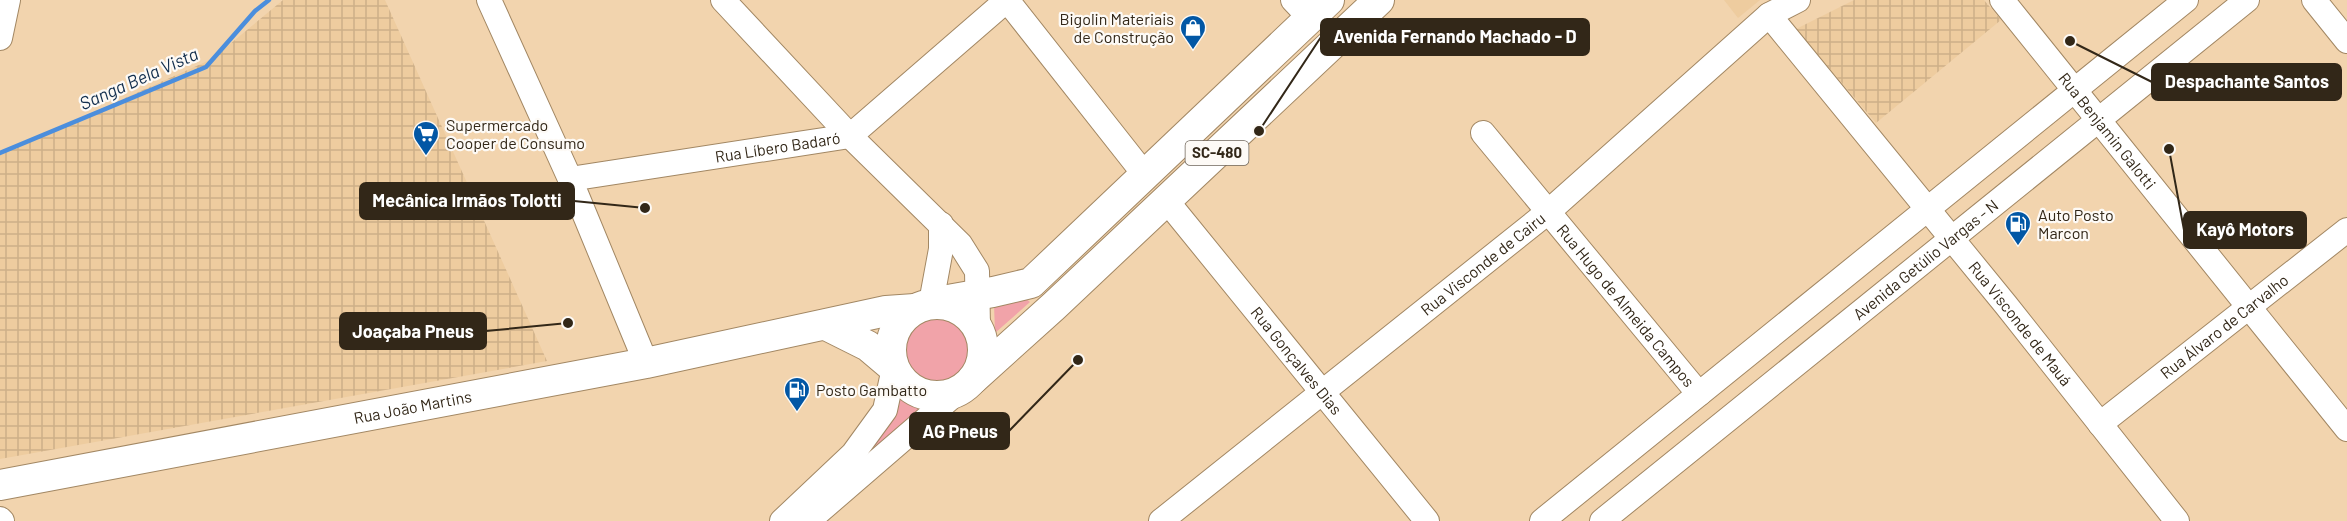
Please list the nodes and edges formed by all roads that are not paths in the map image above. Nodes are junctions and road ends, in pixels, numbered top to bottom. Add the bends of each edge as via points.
1 (723, 0) edge
2 (1007, 0) edge
3 (1379, 0) edge
4 (1798, 0) edge
5 (2002, 0) edge
6 (2186, 0) edge
7 (2247, 0) edge
8 (2314, 0) edge
9 (492, 1) edge
10 (5, 6) edge
11 (1311, 6) edge
12 (1769, 15) junction
13 (0, 38) edge
14 (2347, 41) edge
15 (1334, 43) junction
16 (2075, 90) junction
17 (2099, 120) junction
18 (1483, 133) dead end
19 (850, 136) junction
20 (1145, 175) junction
21 (570, 179) junction
22 (1166, 200) junction
23 (1927, 210) junction
24 (1548, 212) junction
25 (940, 224) junction
26 (2347, 230) edge
27 (1951, 239) junction
28 (978, 295) junction
29 (923, 306) junction
30 (2250, 308) junction
31 (826, 325) junction
32 (978, 328) junction
33 (646, 363) junction
34 (894, 368) junction
35 (967, 384) junction
36 (1322, 391) junction
37 (1699, 394) junction
38 (2100, 424) junction
39 (2347, 429) edge
40 (0, 486) edge
41 (796, 518) edge
42 (1161, 521) edge
43 (1427, 521) edge
44 (1542, 521) edge
45 (1602, 521) edge
46 (2176, 521) edge

1 - 19 street
2 - 19 street, Rua Líbero Badaró
2 - 20 street
3 - 15 main road, SC-480
4 - 12 street, Rua Visconde de Cairu
5 - 16 street, Rua Benjamin Galotti
6 - 16 street
7 - 17 street, Avenida Getúlio Vargas - N
8 - 14 street
9 - 21 street
10 - 13 street
11 - 15 main road
11 - 20 main road
12 - 23 street, Rua Visconde de Mauá
12 - 24 street, Rua Visconde de Cairu
15 - 22 main road, SC-480
16 - 17 street, Rua Benjamin Galotti
16 - 23 street
17 - 27 street, Avenida Getúlio Vargas - N
17 - 30 street, Rua Benjamin Galotti
18 - 24 street, Rua Hugo de Almeida Campos
19 - 21 street, Rua Líbero Badaró
19 - 25 street
20 - 28 main road via 1031,283
21 - 33 street
22 - 35 main road, SC-480
22 - 36 street, Rua Gonçalves Dias
23 - 27 street, Rua Visconde de Mauá
23 - 37 street
24 - 36 street, Rua Visconde de Cairu
24 - 37 street, Rua Hugo de Almeida Campos
25 - 28 street via 960,244 977,271
25 - 29 street via 941,249
26 - 30 street, Rua Álvaro de Carvalho
27 - 38 street, Rua Visconde de Mauá
27 - 45 street, Avenida Getúlio Vargas - N
28 - 29 main road
28 - 32 street
29 - 31 main road, Rua João Martins
29 - 32 main road via 949,305 966,314
29 - 34 main road via 904,317 896,328 891,341
30 - 38 street, Rua Álvaro de Carvalho
30 - 39 street, Rua Benjamin Galotti
31 - 33 main road, Rua João Martins
31 - 34 main road via 868,346
32 - 35 main road via 982,340 981,365
33 - 40 main road, Rua João Martins
34 - 35 main road via 903,381 923,393 945,396
34 - 41 street via 885,410
35 - 41 street
36 - 42 street, Rua Visconde de Cairu
36 - 43 street, Rua Gonçalves Dias
37 - 44 street
38 - 46 street, Rua Visconde de Mauá

